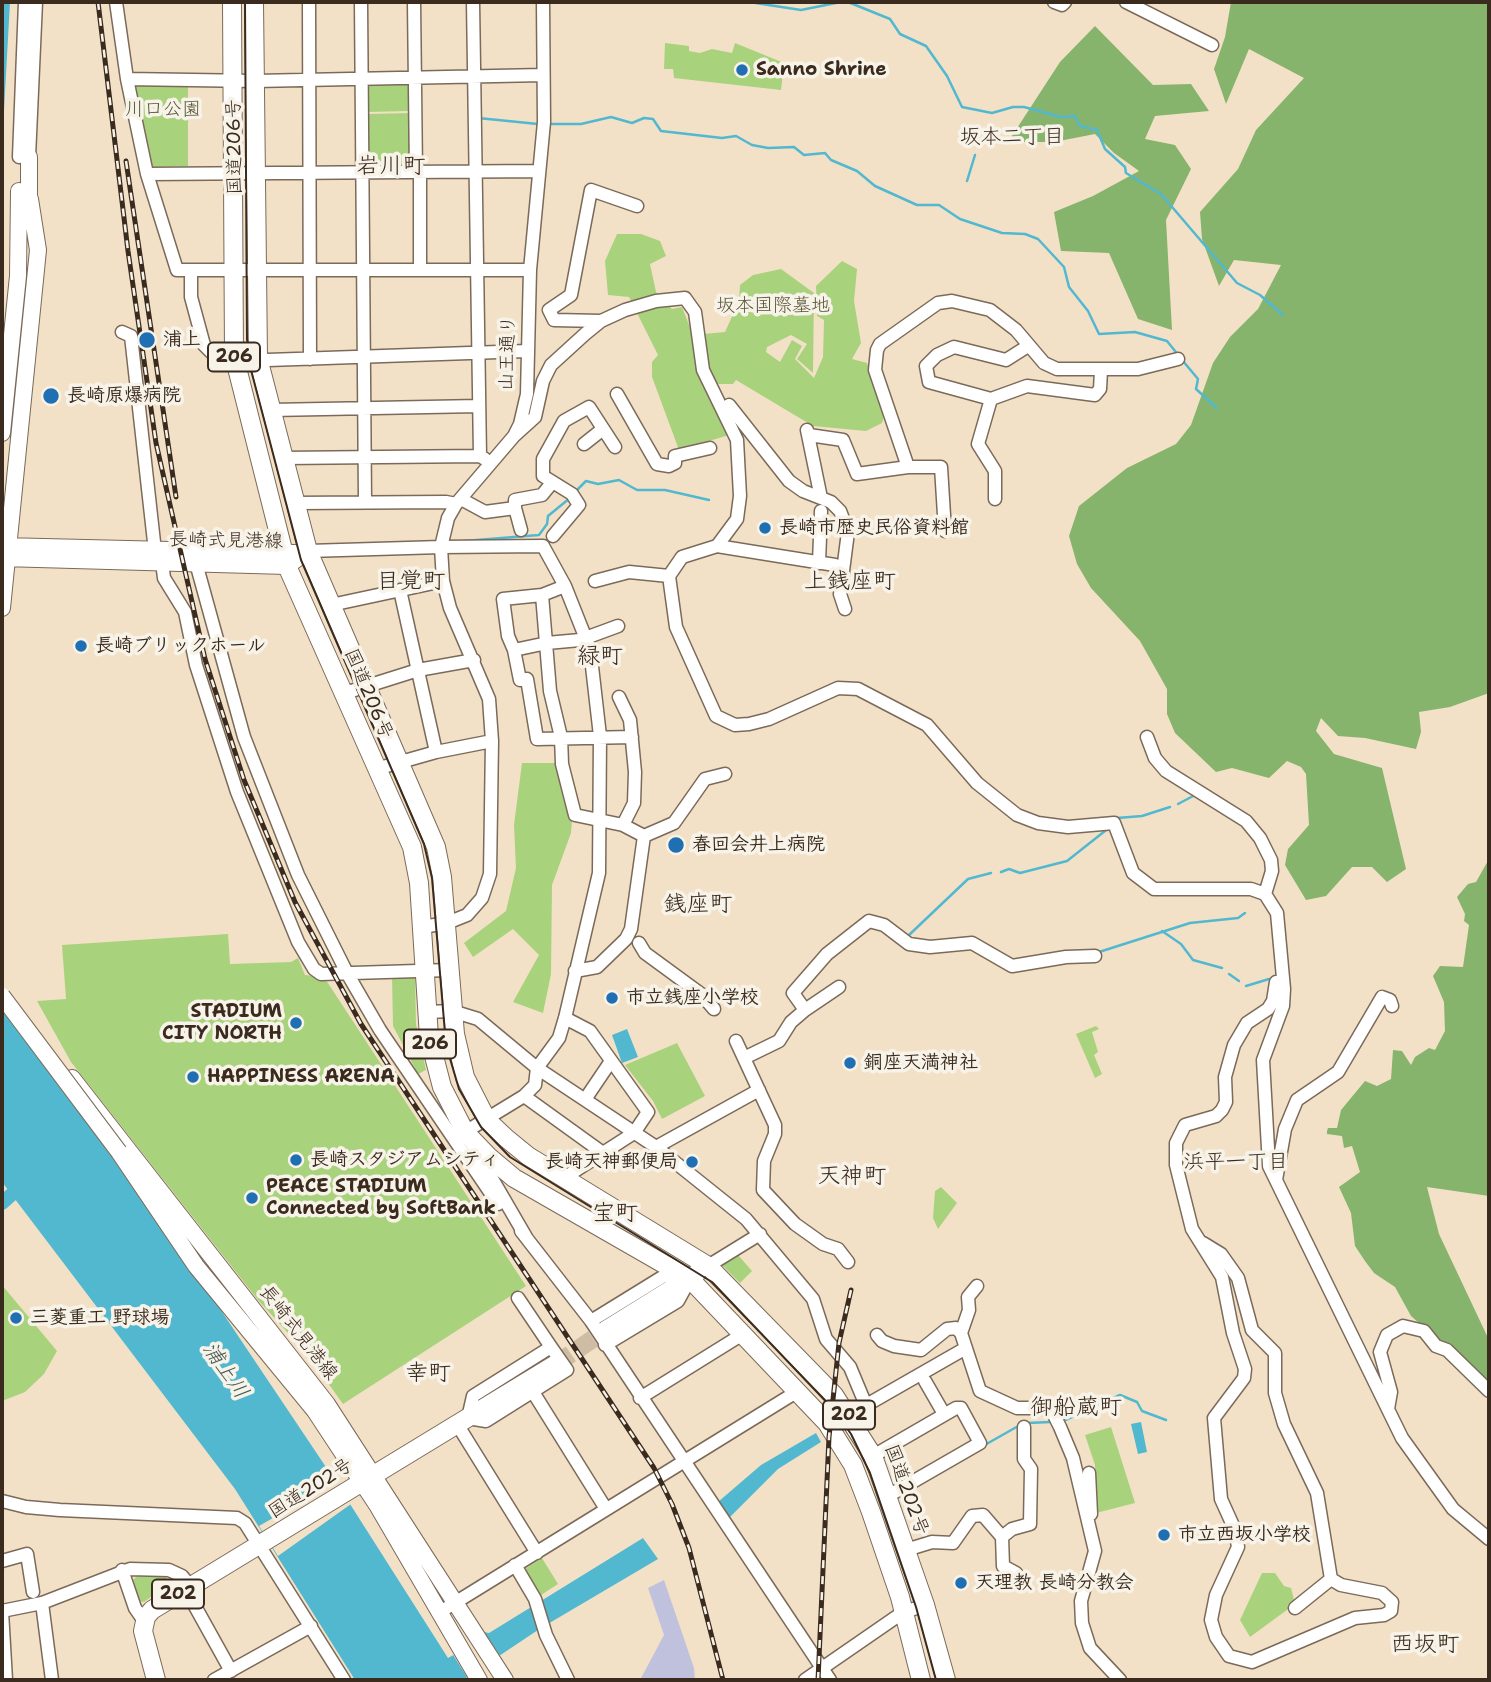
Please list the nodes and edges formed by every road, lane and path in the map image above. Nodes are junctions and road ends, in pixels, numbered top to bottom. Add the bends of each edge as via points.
1 (25, 2) edge
2 (36, 2) edge
3 (116, 2) edge
4 (232, 2) edge
5 (254, 2) edge
6 (309, 2) edge
7 (361, 2) edge
8 (414, 2) edge
9 (473, 2) edge
10 (543, 2) edge
11 (1054, 2) edge
12 (1065, 2) edge
13 (1126, 2) edge
14 (1212, 46) dead end
15 (543, 75) junction
16 (474, 77) junction
17 (415, 78) junction
18 (127, 79) junction
19 (362, 79) junction
20 (309, 80) junction
21 (234, 81) junction
22 (255, 81) junction
23 (24, 157) junction
24 (476, 171) junction
25 (539, 171) junction
26 (363, 172) junction
27 (418, 172) junction
28 (235, 173) junction
29 (257, 173) junction
30 (310, 173) junction
31 (147, 174) junction
32 (24, 202) junction
33 (637, 206) dead end
34 (191, 270) junction
35 (256, 270) junction
36 (310, 270) junction
37 (363, 270) junction
38 (420, 270) junction
39 (478, 270) junction
40 (530, 270) junction
41 (235, 271) junction
42 (601, 321) junction
43 (122, 332) dead end
44 (1028, 346) junction
45 (527, 351) junction
46 (478, 354) junction
47 (234, 356) junction
48 (2, 357) edge
49 (258, 358) junction
50 (364, 358) junction
51 (310, 359) junction
52 (1178, 359) dead end
53 (1101, 371) junction
54 (712, 391) junction
55 (617, 394) dead end
56 (991, 399) junction
57 (10, 406) junction
58 (479, 406) junction
59 (364, 408) junction
60 (271, 410) junction
61 (603, 429) junction
62 (2, 433) edge
63 (514, 436) junction
64 (584, 444) dead end
65 (615, 447) dead end
66 (710, 448) dead end
67 (365, 456) junction
68 (283, 458) junction
69 (485, 459) junction
70 (908, 467) junction
71 (551, 484) junction
72 (821, 498) junction
73 (995, 499) dead end
74 (458, 501) junction
75 (295, 502) junction
76 (365, 502) junction
77 (515, 508) junction
78 (821, 511) dead end
79 (2, 526) edge
80 (521, 530) dead end
81 (945, 531) dead end
82 (553, 536) dead end
83 (717, 546) junction
84 (441, 547) junction
85 (307, 551) junction
86 (5, 552) edge
87 (159, 556) junction
88 (286, 561) junction
89 (196, 563) junction
90 (820, 563) junction
91 (835, 565) dead end
92 (669, 576) junction
93 (443, 581) junction
94 (595, 581) dead end
95 (565, 586) junction
96 (400, 590) junction
97 (542, 595) junction
98 (331, 605) junction
99 (2, 608) edge
100 (845, 609) dead end
101 (618, 626) dead end
102 (587, 638) junction
103 (547, 643) junction
104 (514, 650) junction
105 (474, 660) junction
106 (418, 670) junction
107 (366, 685) junction
108 (345, 693) junction
109 (619, 696) dead end
110 (600, 736) junction
111 (561, 737) junction
112 (632, 737) junction
113 (1147, 737) dead end
114 (492, 741) junction
115 (436, 751) junction
116 (401, 762) junction
117 (376, 769) junction
118 (725, 774) dead end
119 (599, 819) junction
120 (623, 825) junction
121 (644, 836) junction
122 (1265, 894) junction
123 (447, 923) junction
124 (422, 927) junction
125 (639, 943) dead end
126 (1095, 956) dead end
127 (1282, 968) junction
128 (449, 970) junction
129 (425, 971) junction
130 (575, 971) junction
131 (347, 973) junction
132 (839, 987) dead end
133 (2, 996) edge
134 (2, 1001) edge
135 (1392, 1006) dead end
136 (714, 1009) dead end
137 (805, 1010) junction
138 (452, 1011) junction
139 (427, 1012) junction
140 (565, 1018) junction
141 (736, 1041) dead end
142 (744, 1058) junction
143 (611, 1061) junction
144 (537, 1068) junction
145 (758, 1090) junction
146 (524, 1096) junction
147 (586, 1098) junction
148 (487, 1120) junction
149 (465, 1132) junction
150 (634, 1133) junction
151 (656, 1147) junction
152 (603, 1153) junction
153 (564, 1178) junction
154 (1276, 1180) junction
155 (760, 1234) junction
156 (526, 1237) junction
157 (1203, 1243) junction
158 (848, 1262) dead end
159 (708, 1266) junction
160 (690, 1279) junction
161 (977, 1286) dead end
162 (518, 1298) dead end
163 (601, 1332) junction
164 (961, 1333) junction
165 (743, 1334) junction
166 (877, 1335) dead end
167 (966, 1348) junction
168 (553, 1355) junction
169 (925, 1381) dead end
170 (799, 1391) junction
171 (1489, 1391) edge
172 (533, 1392) junction
173 (640, 1398) junction
174 (865, 1403) junction
175 (1388, 1409) junction
176 (944, 1414) junction
177 (849, 1415) junction
178 (462, 1421) junction
179 (1024, 1427) dead end
180 (873, 1456) junction
181 (682, 1460) junction
182 (1089, 1473) dead end
183 (367, 1478) junction
184 (888, 1496) junction
185 (2, 1501) edge
186 (606, 1509) junction
187 (1086, 1519) junction
188 (1002, 1537) junction
189 (1489, 1539) edge
190 (264, 1543) junction
191 (906, 1550) junction
192 (537, 1553) junction
193 (2, 1561) edge
194 (515, 1565) junction
195 (122, 1570) junction
196 (1331, 1579) junction
197 (1020, 1582) dead end
198 (189, 1588) junction
199 (38, 1597) junction
200 (455, 1603) junction
201 (925, 1605) junction
202 (1295, 1608) dead end
203 (2, 1611) edge
204 (440, 1612) junction
205 (902, 1613) junction
206 (144, 1621) junction
207 (311, 1626) junction
208 (822, 1669) junction
209 (231, 1671) junction
210 (478, 1678) edge
211 (6, 1680) edge
212 (52, 1680) edge
213 (156, 1680) edge
214 (214, 1680) edge
215 (344, 1680) edge
216 (505, 1680) edge
217 (568, 1680) edge
218 (806, 1680) edge
219 (830, 1680) edge
220 (921, 1680) edge
221 (946, 1680) edge
222 (1120, 1680) edge

1 - 23 street
2 - 23 street
3 - 18 street
4 - 21 highway, 国道206号 / 206
5 - 22 highway, 国道206号 / 206
6 - 20 street
7 - 19 street
8 - 17 street
9 - 16 street
10 - 15 street, 山王通り
11 - 12 street
13 - 14 street
15 - 16 street
15 - 25 street, 山王通り
16 - 17 street
16 - 24 street
17 - 19 street
17 - 27 street
18 - 21 street
18 - 31 street
19 - 20 street
19 - 26 street
20 - 22 street
20 - 30 street
21 - 22 street
21 - 28 highway, 国道206号 / 206
22 - 29 highway, 国道206号 / 206
23 - 32 main road
24 - 25 street
24 - 27 street
24 - 39 street
25 - 40 street, 山王通り
26 - 27 street
26 - 30 street
26 - 37 street
27 - 38 street
28 - 29 street
28 - 31 street
28 - 41 highway, 国道206号 / 206
29 - 30 street
29 - 35 highway, 国道206号 / 206
30 - 36 street
31 - 34 street via 177,270
32 - 48 main road
32 - 57 main road
32 - 86 main road via 38,250
33 - 42 street via 591,190 571,295 549,310 554,320
34 - 41 street
34 - 47 street via 191,297 204,345 211,352
35 - 36 street
35 - 41 street
35 - 49 highway, 国道206号 / 206
36 - 37 street
36 - 51 street
37 - 38 street
37 - 50 street
38 - 39 street
39 - 40 street
39 - 46 street
40 - 45 street, 山王通り
41 - 47 highway, 国道206号 / 206
42 - 54 street via 656,301 685,298 695,312 703,369
42 - 63 street via 551,365 535,417
43 - 87 street via 131,336
44 - 53 street via 1050,368
44 - 56 street via 1006,359 954,347 926,366 929,382
44 - 70 street via 1008,322 990,310 952,300 939,303 880,344 876,370
45 - 46 street
45 - 63 street, 山王通り via 526,405
46 - 50 street
46 - 58 street
47 - 49 street
47 - 88 highway, 国道206号 / 206
49 - 51 street
49 - 60 highway, 国道206号 / 206
50 - 51 street
50 - 59 street
52 - 53 street via 1138,369
53 - 56 street via 1100,389 1094,396 1027,386
54 - 72 street via 719,391 789,481
54 - 83 street via 737,440 740,510
55 - 66 street via 657,464 669,466 675,463 675,456
56 - 73 street via 978,444 995,471
57 - 62 main road
57 - 79 main road
58 - 59 street
58 - 69 street
59 - 60 street
59 - 67 street
60 - 68 highway, 国道206号 / 206
61 - 64 street
61 - 65 street
61 - 71 street via 589,407 564,421 542,463 543,476
63 - 69 street, 山王通り
67 - 68 street
67 - 69 street
67 - 76 street
68 - 75 highway, 国道206号 / 206
69 - 74 street, 山王通り
70 - 72 street via 857,474 843,440 808,432
70 - 81 street via 941,467
71 - 77 street via 542,495 516,500
71 - 82 street via 572,494 579,505
72 - 100 street via 840,511 848,532 840,594
74 - 76 street
74 - 77 street via 485,512
74 - 84 street, 山王通り
75 - 76 street
75 - 85 highway, 国道206号 / 206
77 - 80 street
78 - 90 street
83 - 90 street
83 - 92 street via 682,557
84 - 85 street
84 - 93 street, 山王通り
84 - 95 street via 543,546
85 - 88 main road, 長崎式見港線
85 - 98 highway, 国道206号 / 206
86 - 87 main road, 長崎式見港線
86 - 99 main road
87 - 88 main road, 長崎式見港線
87 - 89 main road, 長崎式見港線
87 - 131 street via 164,578 186,612 196,664 237,792 298,942 321,974
88 - 89 main road, 長崎式見港線
88 - 108 highway, 国道206号 / 206
89 - 131 street via 259,781 298,875
90 - 91 street
92 - 94 street via 629,572
92 - 122 street via 676,627 712,711 720,719 749,724 838,688 858,689 928,725 977,783 1006,807 1038,823 1068,827 1114,823 1133,873 1154,889 1251,889
93 - 96 street
93 - 105 street, 山王通り
95 - 97 street
95 - 102 street
96 - 98 street
96 - 106 street
97 - 103 street
97 - 104 street via 503,599
98 - 107 highway, 国道206号 / 206
101 - 102 street
102 - 103 street
102 - 110 street
103 - 104 street
103 - 111 street via 550,691
104 - 111 street via 520,680 527,679 537,739
105 - 106 street
105 - 114 street, 山王通り via 489,699
106 - 107 street
106 - 115 street
107 - 108 street
107 - 116 highway, 国道206号 / 206
108 - 117 highway, 国道206号 / 206
109 - 112 street
110 - 111 street
110 - 112 street
110 - 119 street
111 - 119 street via 562,764 575,815
112 - 120 street via 634,803
113 - 122 street via 1166,772 1246,821 1260,838 1272,871
114 - 115 street
114 - 123 street, 山王通り via 489,882 478,906
115 - 116 street
116 - 117 street
116 - 123 highway, 国道206号 / 206 via 436,847
117 - 124 highway, 国道206号 / 206 via 412,847
118 - 121 street via 705,779 674,822
119 - 120 street
119 - 130 street via 599,873
120 - 121 street
121 - 130 street via 626,939 597,967
122 - 127 street via 1277,913
123 - 124 street, 山王通り
123 - 128 highway, 国道206号 / 206
124 - 129 highway, 国道206号 / 206
125 - 136 street via 645,953
126 - 137 street via 1012,966 972,943 909,944 884,925 869,921 827,954 793,993
127 - 154 street via 1283,1006 1264,1060 1267,1159
127 - 157 street via 1275,972 1273,1001 1247,1023 1234,1045 1222,1110 1185,1125 1176,1143 1192,1229
128 - 129 street
128 - 138 highway, 国道206号 / 206
129 - 131 street
129 - 139 highway, 国道206号 / 206
130 - 140 street
131 - 156 street via 416,1087
132 - 137 street
133 - 183 main road, 長崎式見港線, bridge via 97,1119 171,1233 224,1303 292,1379
134 - 183 main road, 長崎式見港線, bridge via 127,1145 306,1375 338,1419
135 - 154 street via 1382,997 1338,1072 1297,1100 1285,1129
137 - 142 street via 779,1041
138 - 139 street
138 - 144 street via 478,1019
138 - 148 highway, 国道206号 / 206 via 465,1077
139 - 149 highway, 国道206号 / 206 via 442,1087
140 - 143 street via 590,1031
140 - 144 street via 558,1038
141 - 142 street
142 - 145 street
143 - 147 street
143 - 150 street via 648,1112
144 - 146 street via 535,1085
144 - 147 street
145 - 151 street
145 - 158 street via 775,1130 764,1161 763,1190 795,1224 838,1249
146 - 148 street
146 - 152 street
147 - 150 street
148 - 149 street
148 - 153 highway, 国道206号 / 206 via 528,1156
149 - 156 street
149 - 160 highway, 国道206号 / 206 via 514,1178
150 - 151 street
150 - 152 street
151 - 155 street
152 - 153 street
153 - 159 highway, 国道206号 / 206
154 - 175 street
155 - 159 street
155 - 174 street via 813,1299 826,1339 850,1367
156 - 163 street
157 - 196 street via 1221,1254 1238,1278 1252,1330 1275,1353 1275,1393 1284,1424 1317,1493
157 - 196 street via 1222,1277 1244,1378 1217,1412 1213,1429 1221,1499 1238,1547 1212,1607 1211,1620 1223,1649 1237,1661 1252,1662 1355,1618 1379,1617 1391,1611 1387,1595 1341,1586
159 - 160 highway
159 - 177 highway, 国道202号 / 202
160 - 163 highway
160 - 165 highway, 202
161 - 164 street via 968,1297
162 - 168 street
163 - 173 street
164 - 166 street via 947,1329 921,1350 894,1346
164 - 167 street
165 - 170 highway, 202
165 - 173 street
167 - 174 street
167 - 187 street via 984,1395 1017,1408 1053,1413 1073,1458
168 - 172 street via 567,1370
168 - 178 highway, 国道202号 / 202
169 - 176 street
170 - 181 street
170 - 205 highway, 202 via 827,1423 853,1465
171 - 175 street via 1424,1331 1403,1326 1387,1335 1380,1352 1391,1392
172 - 178 street via 486,1421
172 - 186 street
173 - 181 street
174 - 177 street
175 - 189 street via 1436,1489
176 - 180 street
176 - 184 street via 961,1408 980,1443
177 - 180 highway, 国道202号 / 202
178 - 183 highway, 国道202号 / 202
178 - 192 street
179 - 188 street via 1024,1460 1031,1469 1030,1524
180 - 184 highway, 国道202号 / 202
181 - 186 street
181 - 208 street
182 - 187 street via 1091,1516
183 - 190 highway, 国道202号 / 202
183 - 200 main road, 長崎式見港線
183 - 204 main road, 長崎式見港線
184 - 191 highway, 国道202号 / 202
185 - 190 street via 48,1509 237,1518
186 - 192 street
187 - 222 street via 1094,1553 1081,1601 1082,1623 1090,1648
188 - 191 street via 983,1515 977,1515 953,1543 932,1542
188 - 197 street via 1003,1566 1016,1573
190 - 198 highway, 国道202号 / 202
190 - 207 street
191 - 201 highway, 国道202号 / 202
192 - 194 street
193 - 199 street via 27,1554
194 - 200 street
194 - 217 street via 535,1599
195 - 198 street via 169,1570 182,1576
195 - 199 street
195 - 206 street
196 - 202 street
198 - 206 highway, 国道202号 / 202 via 152,1609
198 - 209 street
199 - 203 street
199 - 212 street
200 - 204 street
200 - 216 main road, 長崎式見港線
201 - 205 street
201 - 221 highway, 国道202号 / 202
203 - 211 street
204 - 210 main road, 長崎式見港線
205 - 208 street
205 - 220 highway, 202
206 - 213 highway, 202 via 144,1639
207 - 209 street
207 - 215 street
208 - 218 street
208 - 219 street
209 - 214 street

